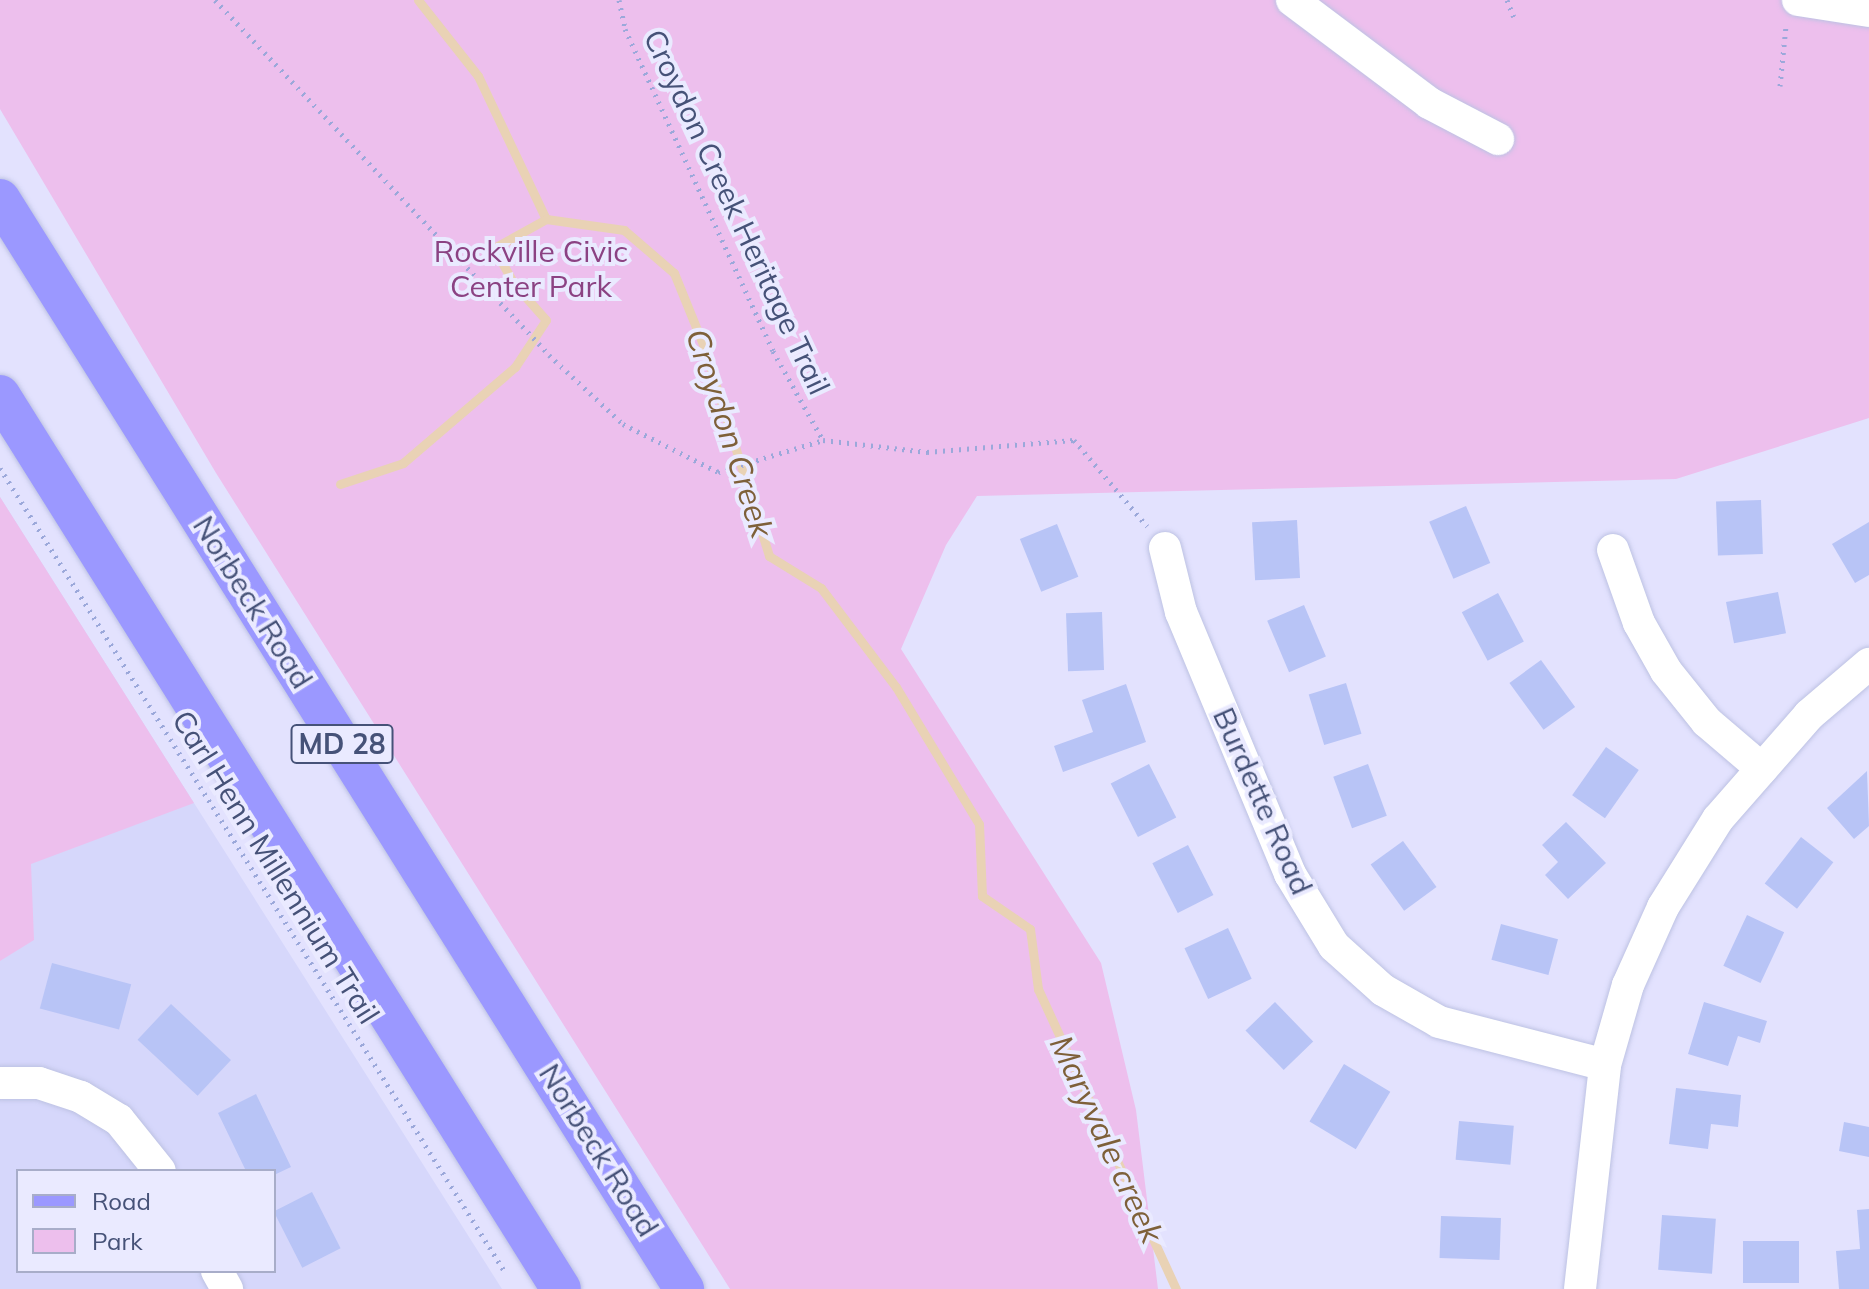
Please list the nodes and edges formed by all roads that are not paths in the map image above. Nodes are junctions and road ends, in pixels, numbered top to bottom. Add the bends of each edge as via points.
1 (1292, 0) edge
2 (1792, 11) edge
3 (1869, 11) edge
4 (1498, 139) dead end
5 (0, 199) edge
6 (0, 395) edge
7 (1165, 548) road end
8 (1613, 550) dead end
9 (1869, 664) edge
10 (1762, 769) junction
11 (1605, 1065) junction
12 (0, 1083) edge
13 (158, 1169) edge
14 (561, 1289) edge
15 (684, 1289) edge
16 (1580, 1289) edge

1 - 4 street via 1429,103
2 - 3 street
5 - 15 main road, Norbeck Road / MD 28
6 - 14 main road
7 - 11 street, Burdette Road via 1181,612 1290,874 1334,946 1383,990 1439,1022
8 - 10 street via 1639,623 1666,671 1707,722
9 - 10 street via 1809,715
10 - 11 street via 1718,819 1663,907 1628,985
11 - 16 street
12 - 13 street via 39,1083 81,1097 119,1120

